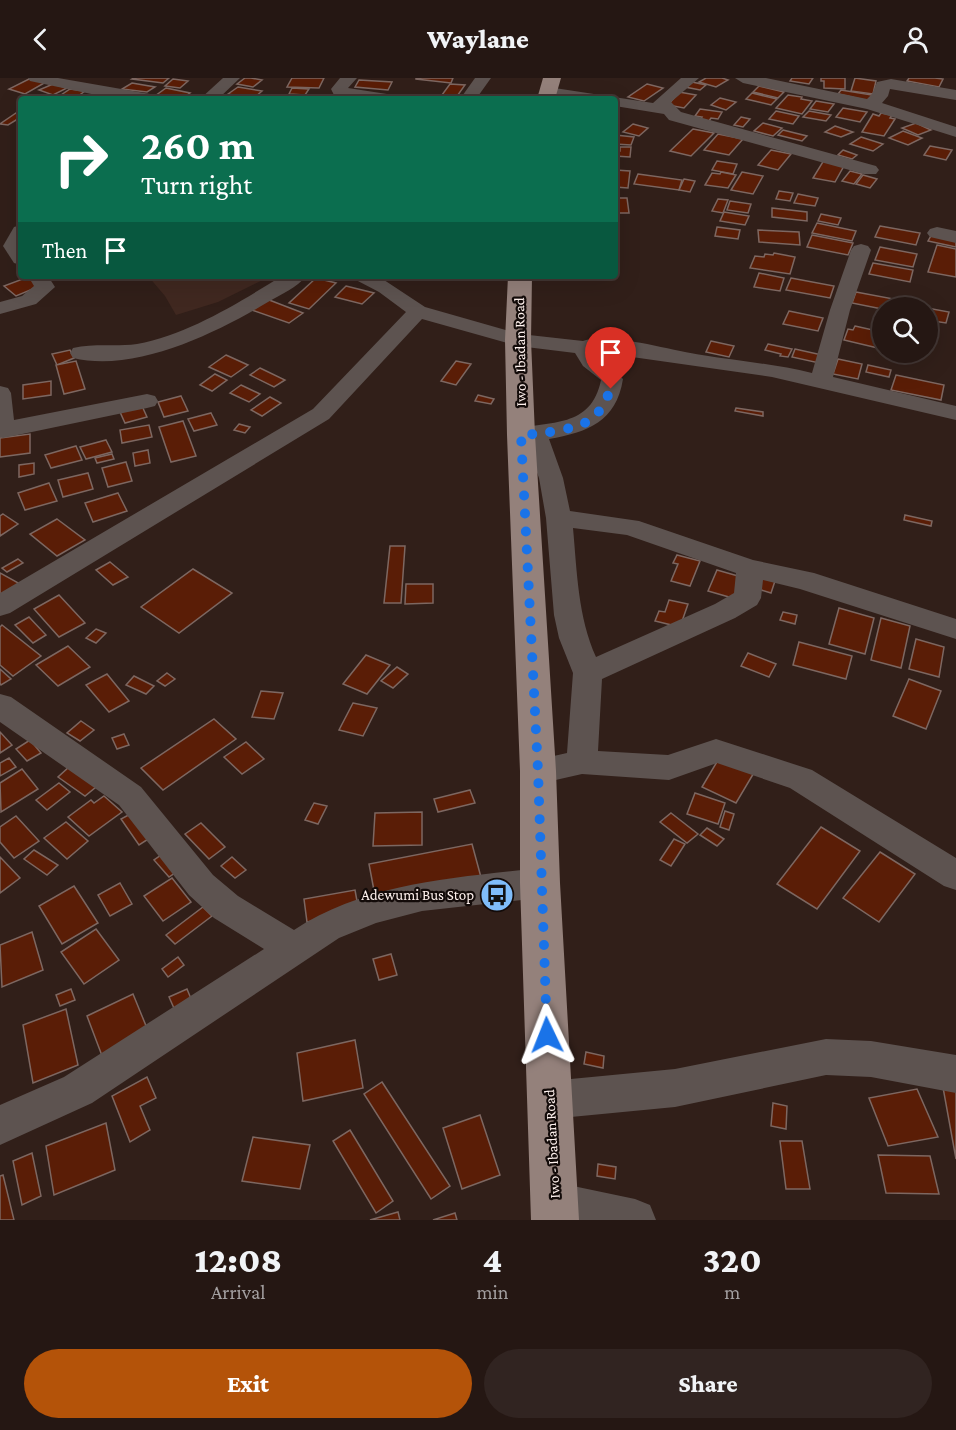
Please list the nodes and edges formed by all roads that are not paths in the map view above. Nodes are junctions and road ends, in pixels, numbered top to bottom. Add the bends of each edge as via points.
1 (36, 78) edge
2 (232, 78) edge
3 (349, 78) edge
4 (483, 78) edge
5 (692, 78) edge
6 (743, 78) edge
7 (883, 82) edge
8 (549, 90) edge
9 (956, 95) edge
10 (129, 96) edge
11 (211, 96) edge
12 (367, 96) edge
13 (470, 96) edge
14 (584, 96) edge
15 (618, 102) edge
16 (871, 105) junction
17 (668, 110) junction
18 (956, 132) edge
19 (870, 170) dead end
20 (937, 233) dead end
21 (18, 237) edge
22 (956, 237) edge
23 (861, 250) dead end
24 (18, 254) edge
25 (40, 279) edge
26 (291, 279) edge
27 (520, 279) edge
28 (390, 282) edge
29 (0, 308) edge
30 (418, 311) junction
31 (518, 329) junction
32 (586, 348) junction
33 (81, 352) dead end
34 (821, 380) junction
35 (0, 393) edge
36 (147, 401) dead end
37 (956, 413) edge
38 (2, 430) edge
39 (528, 434) junction
40 (559, 518) junction
41 (749, 568) junction
42 (0, 606) edge
43 (956, 629) edge
44 (588, 674) junction
45 (0, 705) edge
46 (582, 762) junction
47 (538, 771) junction
48 (956, 876) edge
49 (540, 883) junction
50 (294, 949) junction
51 (956, 1074) edge
52 (550, 1100) junction
53 (0, 1125) edge
54 (555, 1211) edge
55 (635, 1220) edge

1 - 10 street
2 - 11 street
3 - 12 street via 340,92
4 - 13 street
5 - 17 street via 662,100
6 - 16 street
7 - 9 street
7 - 16 street via 880,96
8 - 14 street
15 - 17 street
16 - 18 street
17 - 19 street via 689,121
20 - 22 street
21 - 24 street via 13,246
23 - 34 street
25 - 29 street via 45,287 29,300
26 - 33 street via 246,308 196,332 141,349 103,355
27 - 31 main road, Iwo - Ibadan Road
28 - 30 street
30 - 31 street via 468,326
30 - 42 street via 360,377 321,414
31 - 32 street
31 - 39 main road, Iwo - Ibadan Road
32 - 34 street via 613,346
32 - 39 street via 587,359 612,379 602,408 590,420
34 - 37 street
35 - 38 street
36 - 38 street
39 - 40 street via 551,478
39 - 47 main road, Iwo - Ibadan Road
40 - 41 street via 630,527
40 - 44 street via 568,615
41 - 43 street via 804,580
41 - 44 street via 747,598
44 - 46 street
45 - 50 street via 130,796 201,885 226,907
46 - 47 street
46 - 48 street via 669,768 717,751 801,779
47 - 49 main road, Iwo - Ibadan Road
49 - 50 street via 422,896 372,909 327,927
49 - 52 main road, Iwo - Ibadan Road
50 - 53 street via 78,1090
51 - 52 street via 871,1059 826,1057 675,1088
52 - 54 main road, Iwo - Ibadan Road
54 - 55 street

